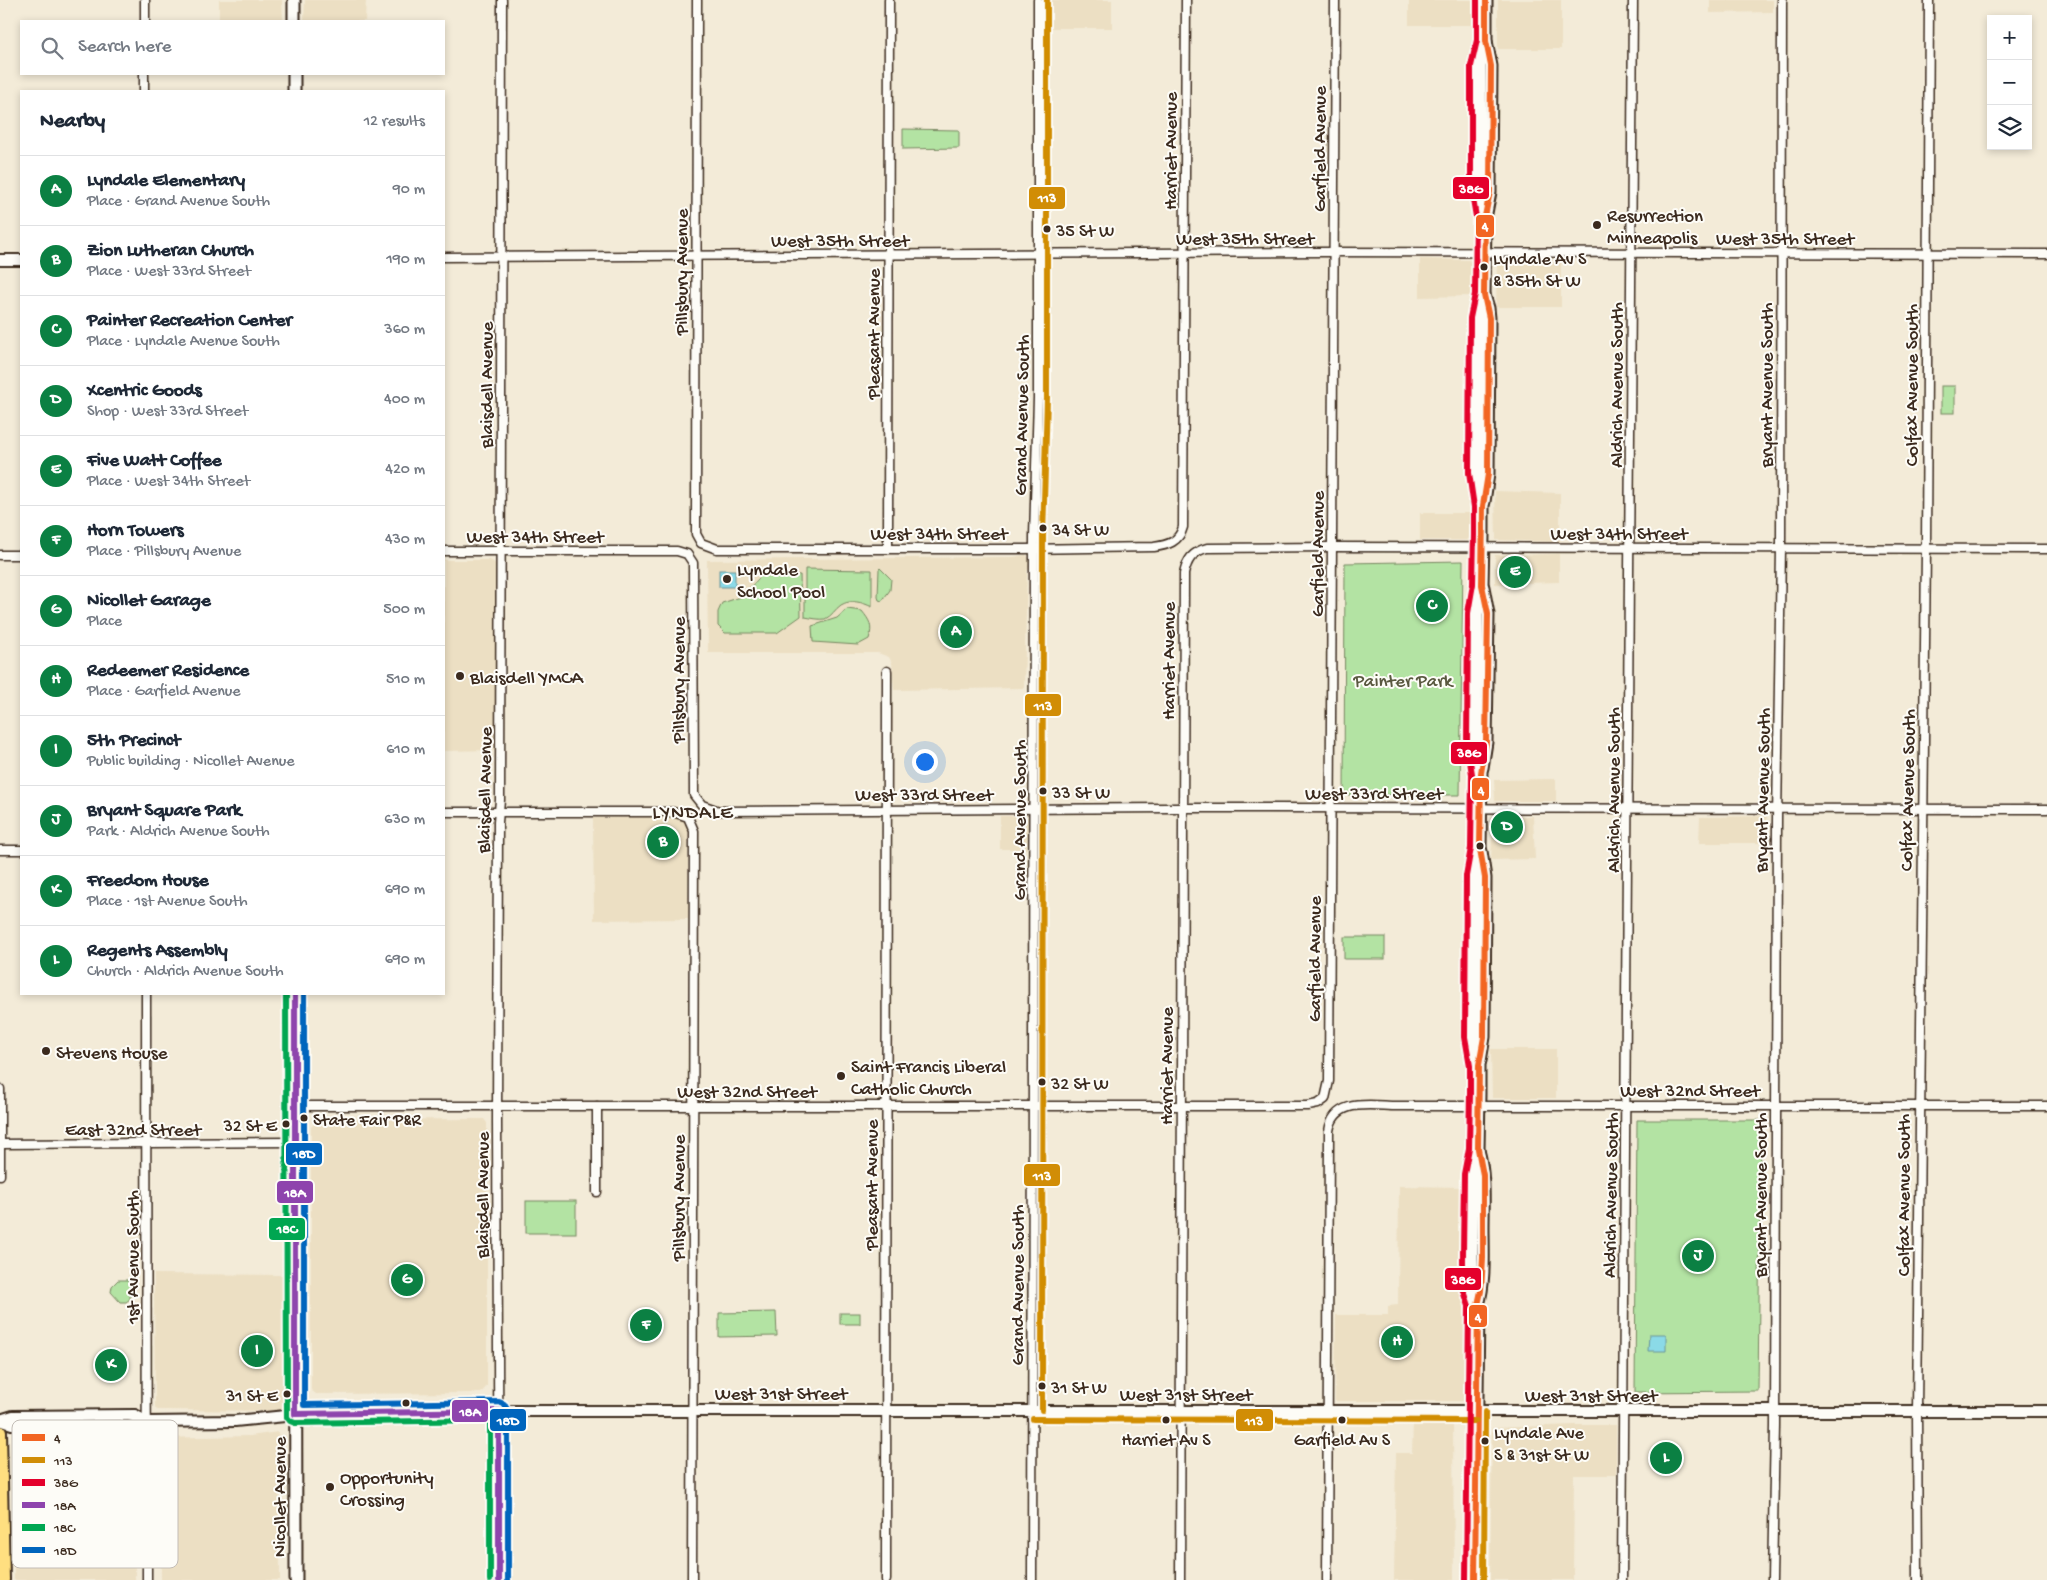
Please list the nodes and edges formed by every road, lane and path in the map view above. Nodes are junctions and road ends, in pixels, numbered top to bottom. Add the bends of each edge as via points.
1 (145, 0) edge
2 (294, 0) edge
3 (502, 0) edge
4 (696, 0) edge
5 (889, 0) edge
6 (1038, 0) edge
7 (1186, 0) edge
8 (1335, 0) edge
9 (1486, 0) edge
10 (1633, 0) edge
11 (1782, 0) edge
12 (1928, 0) edge
13 (145, 20) edge
14 (294, 20) edge
15 (144, 75) edge
16 (294, 75) edge
17 (144, 90) edge
18 (294, 90) edge
19 (1333, 252) junction
20 (1485, 253) junction
21 (1632, 253) junction
22 (1782, 253) junction
23 (1039, 254) junction
24 (1185, 254) junction
25 (1927, 254) junction
26 (2047, 254) edge
27 (888, 255) junction
28 (502, 256) junction
29 (696, 256) junction
30 (445, 257) edge
31 (0, 260) edge
32 (20, 260) edge
33 (1176, 540) joint
34 (701, 543) joint
35 (1332, 547) junction
36 (1483, 547) junction
37 (888, 548) junction
38 (1631, 548) junction
39 (1781, 548) junction
40 (1034, 549) junction
41 (1926, 549) junction
42 (2047, 549) edge
43 (445, 551) edge
44 (501, 551) junction
45 (687, 554) joint
46 (1193, 554) joint
47 (0, 555) edge
48 (20, 555) edge
49 (887, 671) dead end
50 (702, 805) joint
51 (1182, 808) junction
52 (1330, 808) junction
53 (1480, 808) junction
54 (1628, 808) junction
55 (1777, 808) junction
56 (886, 809) junction
57 (1034, 809) junction
58 (2047, 809) edge
59 (1922, 810) junction
60 (445, 812) edge
61 (499, 812) junction
62 (0, 850) edge
63 (20, 850) edge
64 (146, 995) edge
65 (295, 995) edge
66 (0, 1089) edge
67 (1318, 1104) joint
68 (296, 1106) junction
69 (497, 1106) junction
70 (598, 1106) junction
71 (694, 1106) junction
72 (886, 1106) junction
73 (1032, 1106) junction
74 (1181, 1106) junction
75 (1478, 1106) junction
76 (1626, 1106) junction
77 (1776, 1106) junction
78 (1919, 1106) junction
79 (2047, 1106) edge
80 (295, 1142) junction
81 (1, 1144) edge
82 (147, 1144) junction
83 (0, 1175) edge
84 (597, 1192) dead end
85 (693, 1410) junction
86 (886, 1410) junction
87 (1032, 1410) junction
88 (1180, 1410) junction
89 (499, 1411) junction
90 (1327, 1411) junction
91 (1623, 1411) junction
92 (1774, 1411) junction
93 (1917, 1411) junction
94 (2047, 1411) edge
95 (1476, 1412) junction
96 (295, 1414) junction
97 (0, 1420) edge
98 (144, 1420) edge
99 (147, 1420) edge
100 (178, 1422) edge
101 (0, 1432) edge
102 (3, 1580) edge
103 (296, 1580) edge
104 (499, 1580) edge
105 (692, 1580) edge
106 (886, 1580) edge
107 (1032, 1580) edge
108 (1180, 1580) edge
109 (1327, 1580) edge
110 (1475, 1580) edge
111 (1622, 1580) edge
112 (1772, 1580) edge
113 (1918, 1580) edge

1 - 13 street
2 - 14 main road
3 - 28 street, Blaisdell Avenue
4 - 29 street, Pillsbury Avenue
5 - 27 street, Pleasant Avenue
6 - 23 street, Grand Avenue South
7 - 24 street, Harriet Avenue
8 - 19 street, Garfield Avenue
9 - 20 main road via 1486,40 1491,76 1490,192 1485,216
10 - 21 street, Aldrich Avenue South
11 - 22 street, Bryant Avenue South
12 - 25 street, Colfax Avenue South
15 - 17 street
16 - 18 main road
19 - 20 street, West 35th Street
19 - 24 street, West 35th Street
19 - 35 street, Garfield Avenue
20 - 21 street, West 35th Street
20 - 36 main road via 1479,328 1478,473 1483,506
21 - 22 street, West 35th Street
21 - 38 street, Aldrich Avenue South
22 - 25 street, West 35th Street
22 - 39 street, Bryant Avenue South
23 - 24 street, West 35th Street
23 - 27 street, West 35th Street
23 - 40 street, Grand Avenue South
24 - 33 street, Harriet Avenue via 1183,527
25 - 26 street, West 35th Street
25 - 41 street, Colfax Avenue South
27 - 29 street, West 35th Street
27 - 37 street, Pleasant Avenue
28 - 29 street, West 35th Street
28 - 30 street, West 35th Street
28 - 44 street, Blaisdell Avenue
29 - 34 street, Pillsbury Avenue via 696,534
31 - 32 street
33 - 40 street, West 34th Street via 1154,547
34 - 37 street, West 34th Street via 717,549
35 - 36 street, West 34th Street
35 - 46 street, West 34th Street via 1207,548
35 - 52 street, Garfield Avenue
36 - 38 street, West 34th Street
36 - 53 main road via 1477,613 1476,743 1481,773
37 - 40 street, West 34th Street
38 - 39 street, West 34th Street
38 - 54 street, Aldrich Avenue South
39 - 41 street, West 34th Street
39 - 55 street, Bryant Avenue South
40 - 57 street, Grand Avenue South
41 - 42 street, West 34th Street
41 - 59 street, Colfax Avenue South
43 - 44 street, West 34th Street
44 - 45 street, West 34th Street via 677,551
44 - 61 street, Blaisdell Avenue
45 - 50 street, Pillsbury Avenue via 693,563 694,795
46 - 51 street, Harriet Avenue via 1186,563 1184,574
47 - 48 street
49 - 56 street, Pleasant Avenue
50 - 56 street, West 33rd Street via 719,811
51 - 52 street, West 33rd Street
51 - 57 street, West 33rd Street
51 - 74 street, Harriet Avenue
52 - 53 street, West 33rd Street
52 - 67 street, Garfield Avenue via 1329,1081 1325,1098
53 - 54 street, West 33rd Street
53 - 75 main road via 1480,849 1475,876 1474,1037 1479,1065
54 - 55 street, West 33rd Street
54 - 76 street, Aldrich Avenue South
55 - 59 street, West 33rd Street
55 - 77 street, Bryant Avenue South
56 - 57 street, West 33rd Street
56 - 72 street, Pleasant Avenue
57 - 73 street, Grand Avenue South
58 - 59 street, West 33rd Street
59 - 78 street, Colfax Avenue South
60 - 61 street
61 - 69 street, Blaisdell Avenue
61 - 71 street, Pillsbury Avenue via 673,812 688,817 694,832
62 - 63 street
64 - 82 street, 1st Avenue South
65 - 68 main road, Nicollet Avenue
66 - 81 street
67 - 74 street, West 32nd Street
68 - 69 street, West 32nd Street
68 - 80 main road, Nicollet Avenue
69 - 70 street, West 32nd Street
69 - 89 street, Blaisdell Avenue
70 - 71 street, West 32nd Street
70 - 84 street
71 - 72 street, West 32nd Street
71 - 85 street, Pillsbury Avenue
72 - 73 street, West 32nd Street
72 - 86 street, Pleasant Avenue
73 - 74 street, West 32nd Street
73 - 87 street, Grand Avenue South
74 - 88 street, Harriet Avenue
75 - 76 street, West 32nd Street
75 - 90 street, West 32nd Street via 1354,1106 1336,1113 1330,1122
75 - 95 main road via 1472,1252 1472,1287 1478,1305
76 - 77 street, West 32nd Street
76 - 91 street, Aldrich Avenue South
77 - 78 street, West 32nd Street
77 - 92 street, Bryant Avenue South
78 - 79 street, West 32nd Street
78 - 93 street, Colfax Avenue South
80 - 82 street, East 32nd Street
80 - 96 main road, Nicollet Avenue
81 - 82 street, East 32nd Street
81 - 83 street
82 - 99 street, 1st Avenue South
85 - 86 street, West 31st Street
85 - 89 street, West 31st Street
85 - 105 street, Pillsbury Avenue
86 - 87 street, West 31st Street
86 - 106 street, Pleasant Avenue
87 - 88 street, West 31st Street
87 - 107 street, Grand Avenue South
88 - 90 street, West 31st Street
88 - 108 street, Harriet Avenue
89 - 96 street, West 31st Street
89 - 104 street, Blaisdell Avenue
90 - 95 street, West 31st Street
90 - 109 street
91 - 92 street, West 31st Street
91 - 95 street, West 31st Street
91 - 111 street, Aldrich Avenue South
92 - 93 street, West 31st Street
92 - 112 street, Bryant Avenue South
93 - 94 street, West 31st Street
93 - 113 street, Colfax Avenue South
95 - 110 main road
96 - 100 street, West 31st Street via 235,1421
96 - 103 main road, Nicollet Avenue
97 - 98 street, West 31st Street via 13,1416 135,1415
101 - 102 main road

